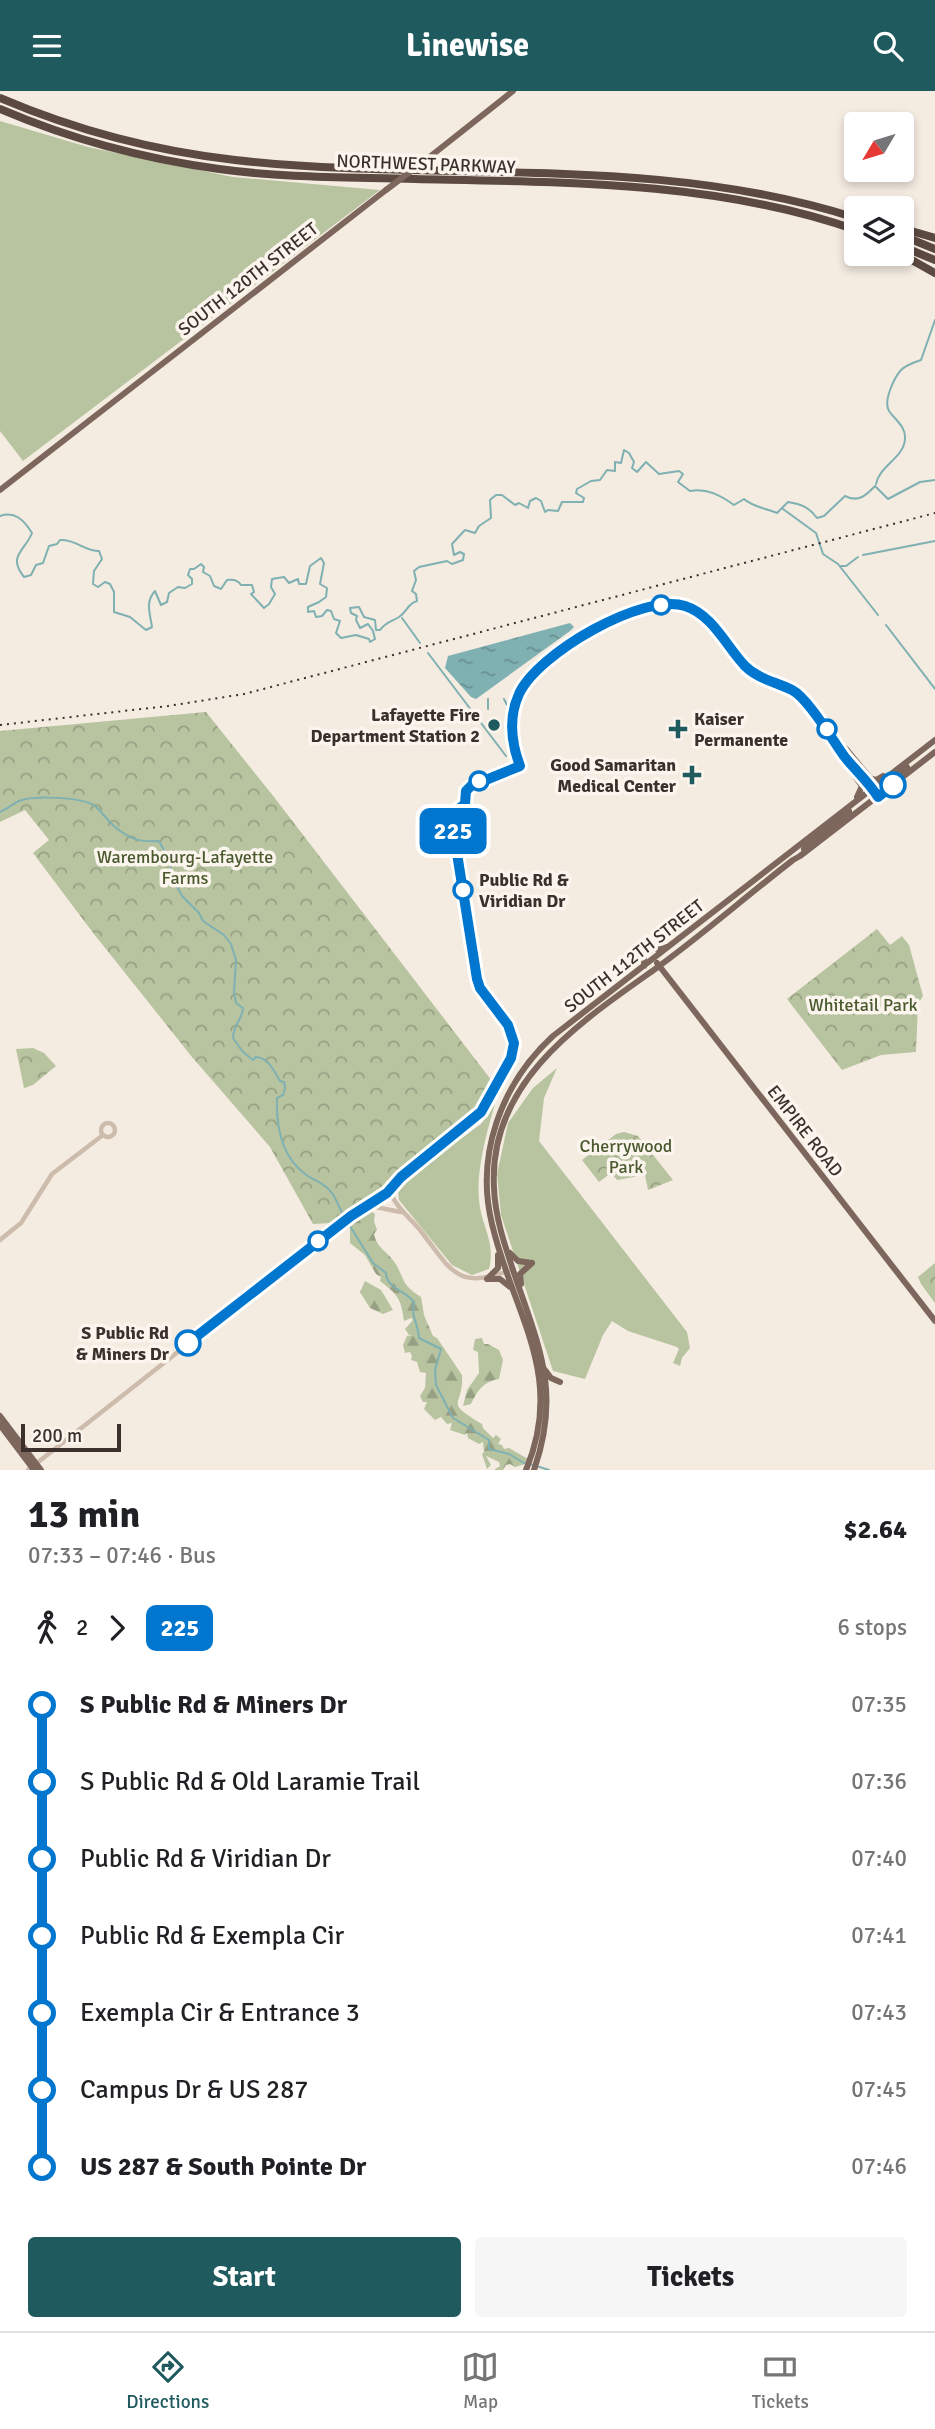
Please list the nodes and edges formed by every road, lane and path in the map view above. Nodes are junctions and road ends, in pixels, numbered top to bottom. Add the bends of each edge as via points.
1 (513, 91) edge
2 (0, 98) edge
3 (0, 109) edge
4 (844, 213) edge
5 (844, 226) edge
6 (914, 231) edge
7 (935, 237) edge
8 (914, 240) edge
9 (935, 249) edge
10 (914, 251) edge
11 (935, 260) edge
12 (914, 261) edge
13 (935, 273) edge
14 (0, 489) edge
15 (935, 740) edge
16 (935, 752) edge
17 (872, 788) junction
18 (878, 797) junction
19 (853, 803) junction
20 (793, 860) junction
21 (668, 947) junction
22 (669, 957) junction
23 (653, 959) junction
24 (644, 966) junction
25 (659, 966) junction
26 (670, 981) junction
27 (103, 1135) dead end
28 (380, 1198) junction
29 (394, 1201) junction
30 (366, 1206) junction
31 (380, 1207) junction
32 (391, 1208) junction
33 (413, 1221) junction
34 (495, 1236) junction
35 (0, 1240) edge
36 (505, 1246) junction
37 (510, 1271) junction
38 (487, 1279) junction
39 (516, 1297) junction
40 (524, 1304) junction
41 (935, 1321) edge
42 (545, 1368) junction
43 (547, 1398) junction
44 (0, 1416) edge
45 (0, 1425) edge
46 (536, 1455) junction
47 (32, 1468) edge
48 (41, 1470) edge
49 (526, 1470) edge
50 (534, 1470) edge

1 - 14 main road, SOUTH 120TH STREET, bridge
2 - 4 highway, NORTHWEST PARKWAY via 114,138 222,159 658,178 738,189
3 - 5 highway, NORTHWEST PARKWAY via 89,141 221,169 712,194
6 - 7 highway
8 - 9 highway
10 - 11 highway
12 - 13 highway
15 - 17 main road, SOUTH 112TH STREET
15 - 18 main road via 880,789
15 - 19 main road via 876,780 836,743 836,750 862,786
16 - 18 main road, SOUTH 112TH STREET
17 - 19 main road, SOUTH 112TH STREET
17 - 20 main road
18 - 20 main road, SOUTH 112TH STREET
19 - 21 main road, SOUTH 112TH STREET
20 - 22 main road, SOUTH 112TH STREET
21 - 23 main road, SOUTH 112TH STREET
21 - 24 main road via 644,945
22 - 25 main road, SOUTH 112TH STREET
22 - 26 main road
23 - 24 main road, SOUTH 112TH STREET
23 - 25 main road, EMPIRE ROAD
24 - 34 main road, SOUTH 112TH STREET via 553,1036 513,1084 497,1119 487,1161 488,1204
25 - 26 main road, EMPIRE ROAD
25 - 36 main road, SOUTH 112TH STREET via 557,1045 516,1093 500,1134 494,1168 495,1205
26 - 41 main road, EMPIRE ROAD
27 - 35 street via 52,1174 21,1223
28 - 29 street via 388,1194
28 - 30 street
28 - 31 street
29 - 32 street
29 - 33 street
30 - 31 street
30 - 47 street
31 - 32 street
32 - 33 street
33 - 38 street via 455,1272
34 - 37 main road, SOUTH 112TH STREET
34 - 38 main road via 500,1262
36 - 37 main road, SOUTH 112TH STREET
36 - 40 main road via 518,1261 532,1263 519,1277
37 - 38 street
37 - 39 main road
37 - 40 main road
38 - 39 main road via 504,1281
39 - 46 main road via 541,1383
40 - 42 main road
42 - 43 main road
42 - 43 main road via 560,1382
43 - 46 main road
44 - 47 main road
45 - 47 main road
46 - 49 main road
46 - 50 main road
47 - 48 main road

